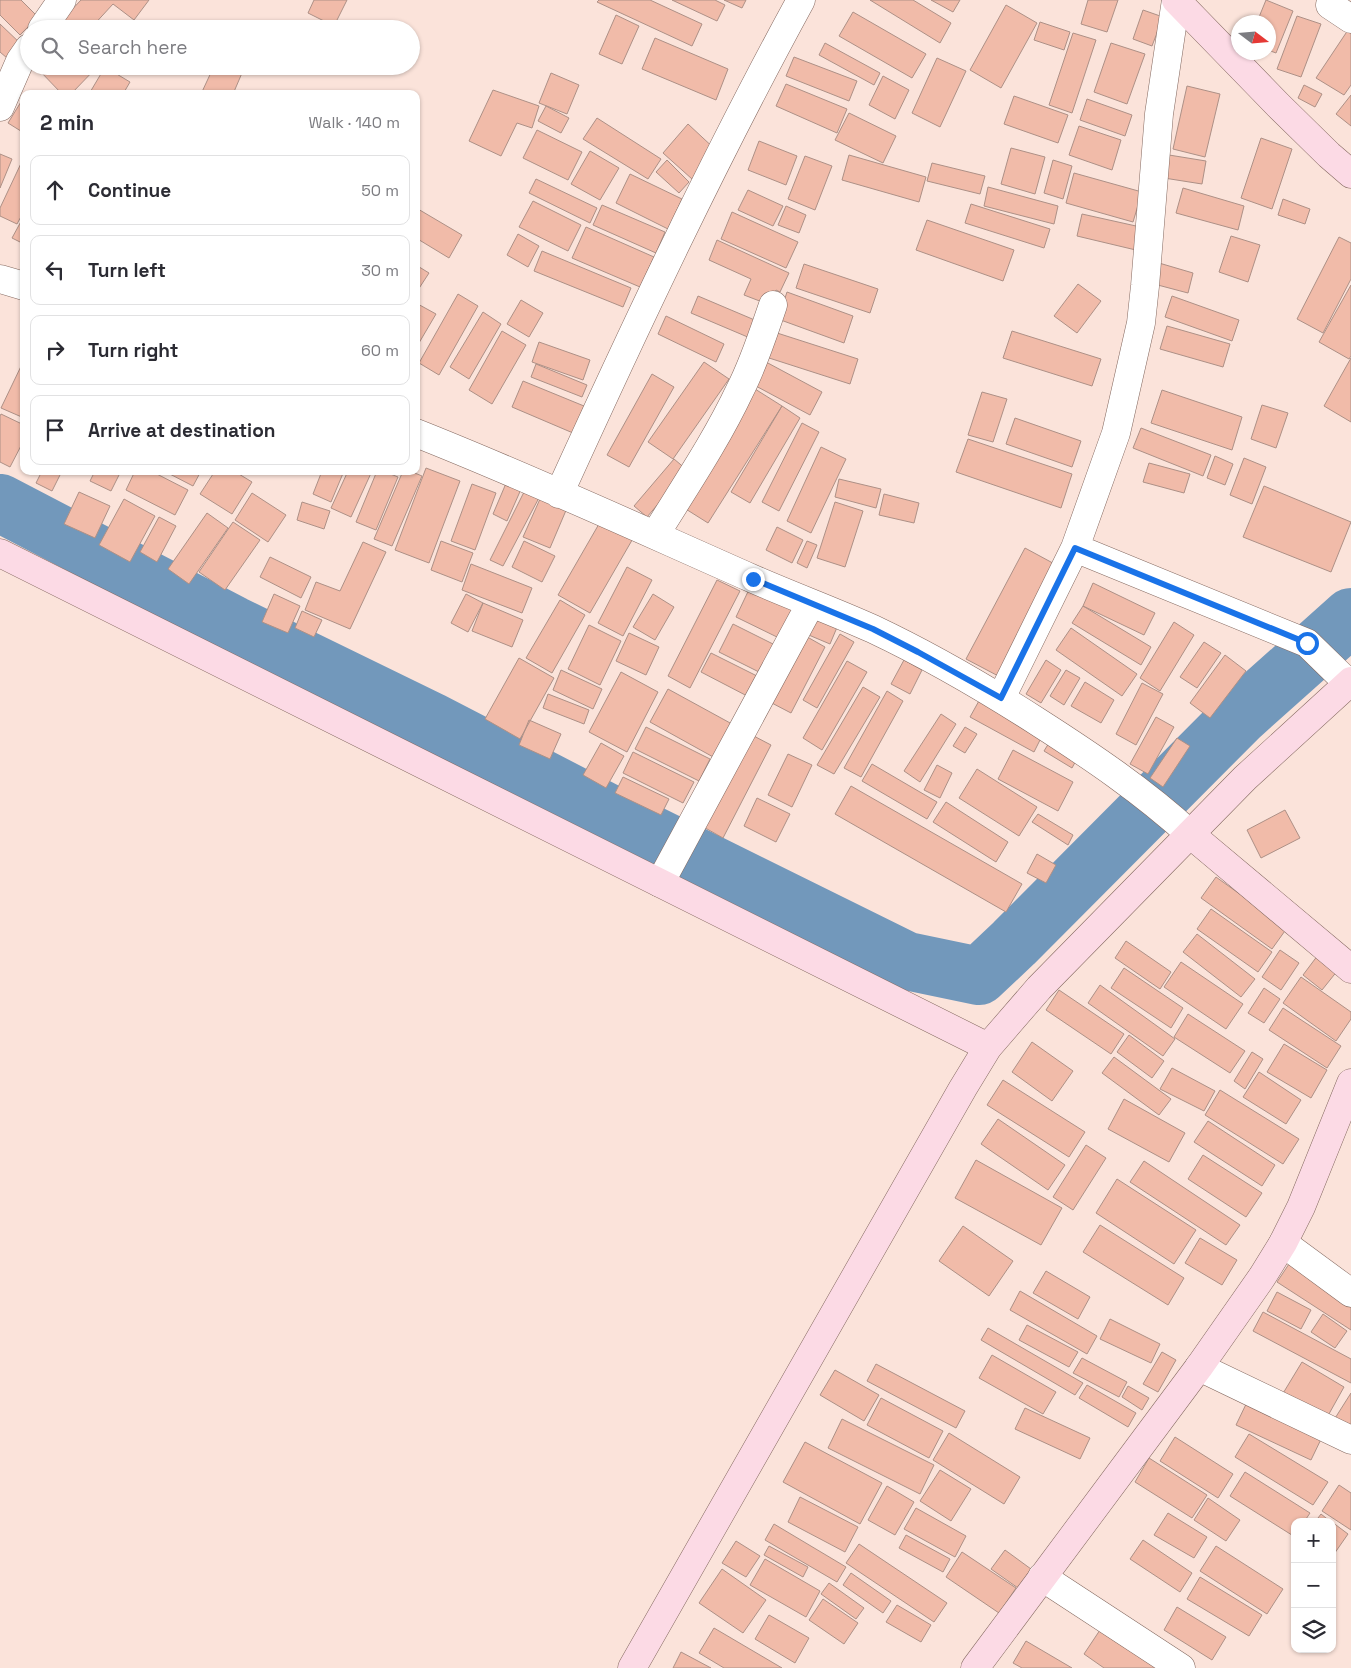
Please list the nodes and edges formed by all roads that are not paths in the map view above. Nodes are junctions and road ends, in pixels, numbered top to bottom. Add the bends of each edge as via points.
1 (62, 0) edge
2 (801, 0) edge
3 (1176, 0) edge
4 (48, 20) edge
5 (20, 61) edge
6 (0, 107) edge
7 (1351, 174) edge
8 (0, 278) edge
9 (20, 285) edge
10 (773, 305) dead end
11 (420, 436) edge
12 (559, 494) junction
13 (655, 535) junction
14 (1075, 548) junction
15 (0, 553) edge
16 (810, 603) junction
17 (1345, 678) edge
18 (1001, 698) junction
19 (1182, 827) junction
20 (662, 879) junction
21 (1351, 969) edge
22 (988, 1048) junction
23 (1351, 1083) edge
24 (1283, 1243) junction
25 (1351, 1294) edge
26 (1199, 1367) junction
27 (1351, 1440) edge
28 (1042, 1577) junction
29 (632, 1668) edge
30 (975, 1668) edge
31 (1181, 1668) edge

1 - 4 street
2 - 12 street via 671,254
3 - 7 street via 1278,105
3 - 14 street via 1159,114 1141,323 1116,433
5 - 6 street
8 - 9 street
10 - 13 street via 740,390
11 - 12 street
12 - 13 street
13 - 16 street
14 - 17 street via 1307,643
14 - 18 street
15 - 20 street
16 - 18 street via 873,629
16 - 20 street
17 - 19 street via 1245,778
18 - 19 street via 1150,799
19 - 21 street
19 - 22 street
20 - 22 street
22 - 29 street
23 - 24 street
24 - 25 street
24 - 26 street
26 - 27 street
26 - 28 street
28 - 30 street
28 - 31 street

